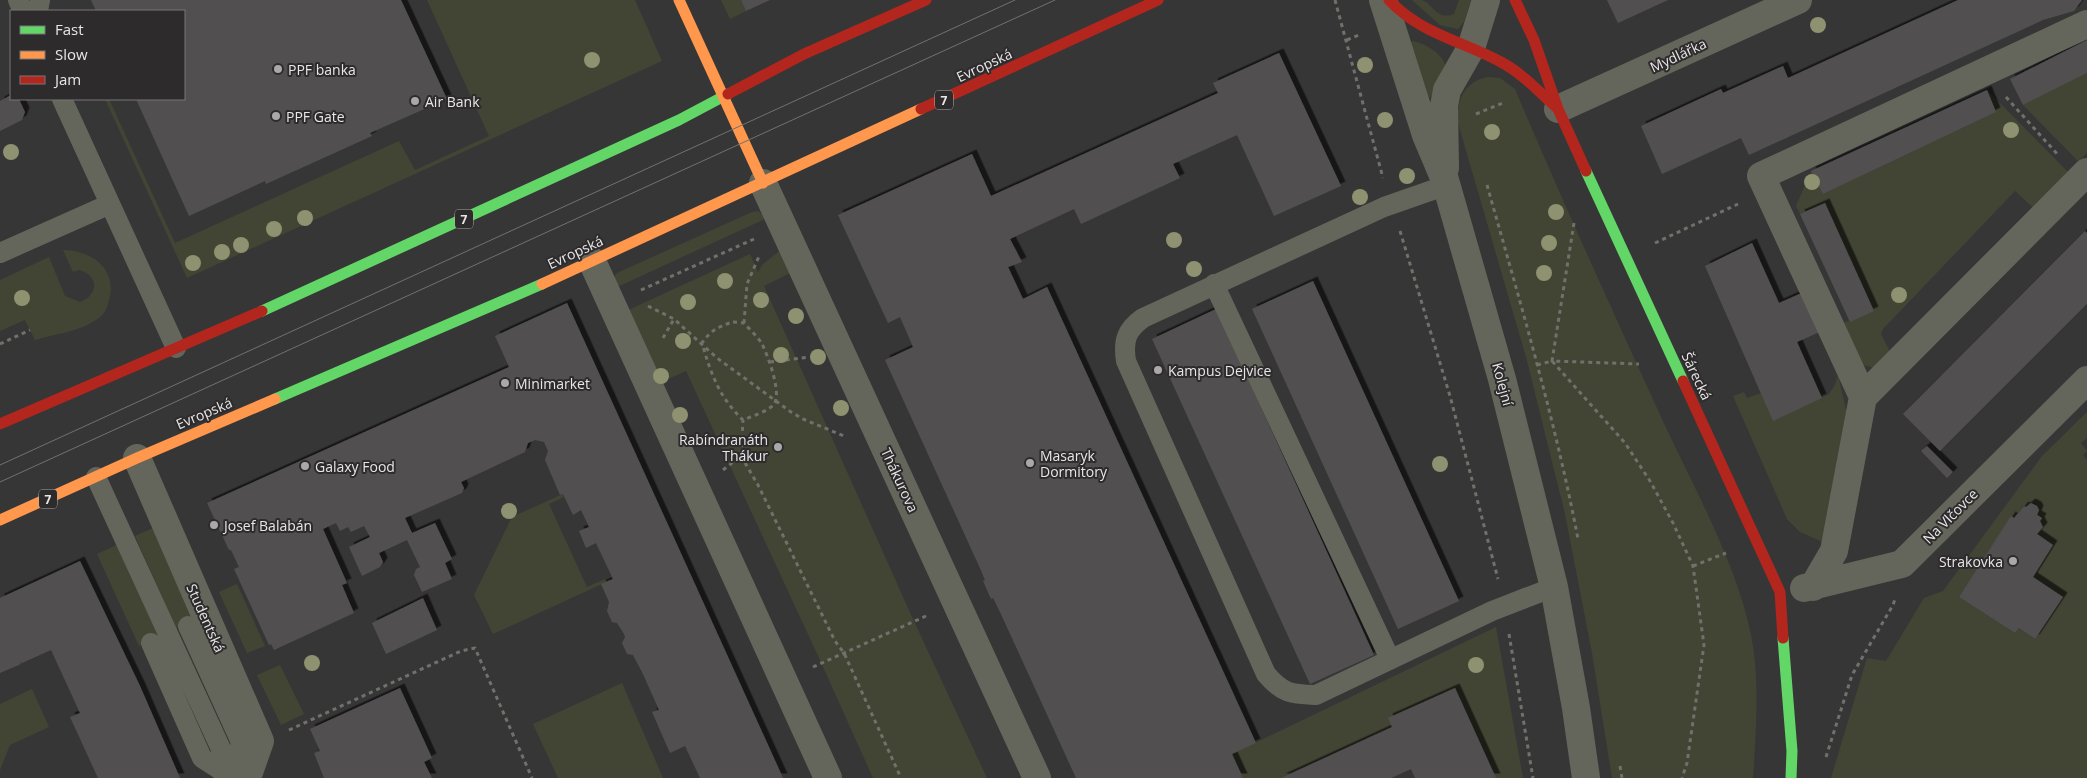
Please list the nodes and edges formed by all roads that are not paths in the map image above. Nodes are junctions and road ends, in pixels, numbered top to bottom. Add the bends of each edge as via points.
1 (679, 0) edge
2 (926, 0) edge
3 (1158, 0) edge
4 (1383, 0) edge
5 (1389, 0) edge
6 (1486, 0) edge
7 (1515, 0) edge
8 (1798, 0) edge
9 (2087, 24) edge
10 (1471, 48) junction
11 (724, 96) junction
12 (62, 100) edge
13 (1558, 109) junction
14 (2087, 172) edge
15 (1446, 182) junction
16 (763, 183) junction
17 (110, 204) junction
18 (0, 253) edge
19 (592, 261) junction
20 (1214, 284) junction
21 (176, 348) junction
22 (2087, 380) edge
23 (1863, 397) junction
24 (0, 424) edge
25 (136, 458) junction
26 (96, 477) junction
27 (0, 520) edge
28 (1813, 587) junction
29 (1554, 588) junction
30 (1780, 592) junction
31 (188, 626) dead end
32 (151, 643) dead end
33 (1390, 659) junction
34 (234, 778) edge
35 (244, 778) edge
36 (828, 778) edge
37 (1037, 778) edge
38 (1586, 778) edge
39 (1791, 778) edge

1 - 11 main road
2 - 11 main road, 7 via 804,54
3 - 16 main road, Evropská / 7
4 - 15 street, Kolejní via 1426,135
5 - 10 main road via 1414,22
6 - 10 street
7 - 13 main road, Šárecká via 1538,48
8 - 13 street, Mydlářka
9 - 23 street via 1761,176
10 - 13 main road via 1520,74
10 - 15 street via 1448,90 1444,106
11 - 16 main road
11 - 21 main road, 7 via 617,149
12 - 17 lane
13 - 30 main road, Šárecká
14 - 23 street
15 - 20 lane
15 - 29 street, Kolejní via 1502,379
16 - 19 main road, Evropská / 7
16 - 37 street, Thákurova
17 - 18 lane
17 - 21 lane
19 - 25 main road, Evropská / 7
19 - 36 street
20 - 33 lane
20 - 33 lane via 1143,318 1131,327 1124,346 1126,361 1266,674 1278,688 1316,695
21 - 24 main road, 7
22 - 28 street, Na Vlčovce via 1902,564
23 - 28 street via 1834,551
25 - 26 main road, Evropská / 7
25 - 35 street, Studentská via 260,741
26 - 27 main road, Evropská / 7
26 - 35 lane via 221,749
28 - 30 street
29 - 33 lane via 1505,606
29 - 38 street, Kolejní
30 - 39 main road, Šárecká via 1792,751
31 - 35 lane via 240,740
32 - 34 lane via 202,758

